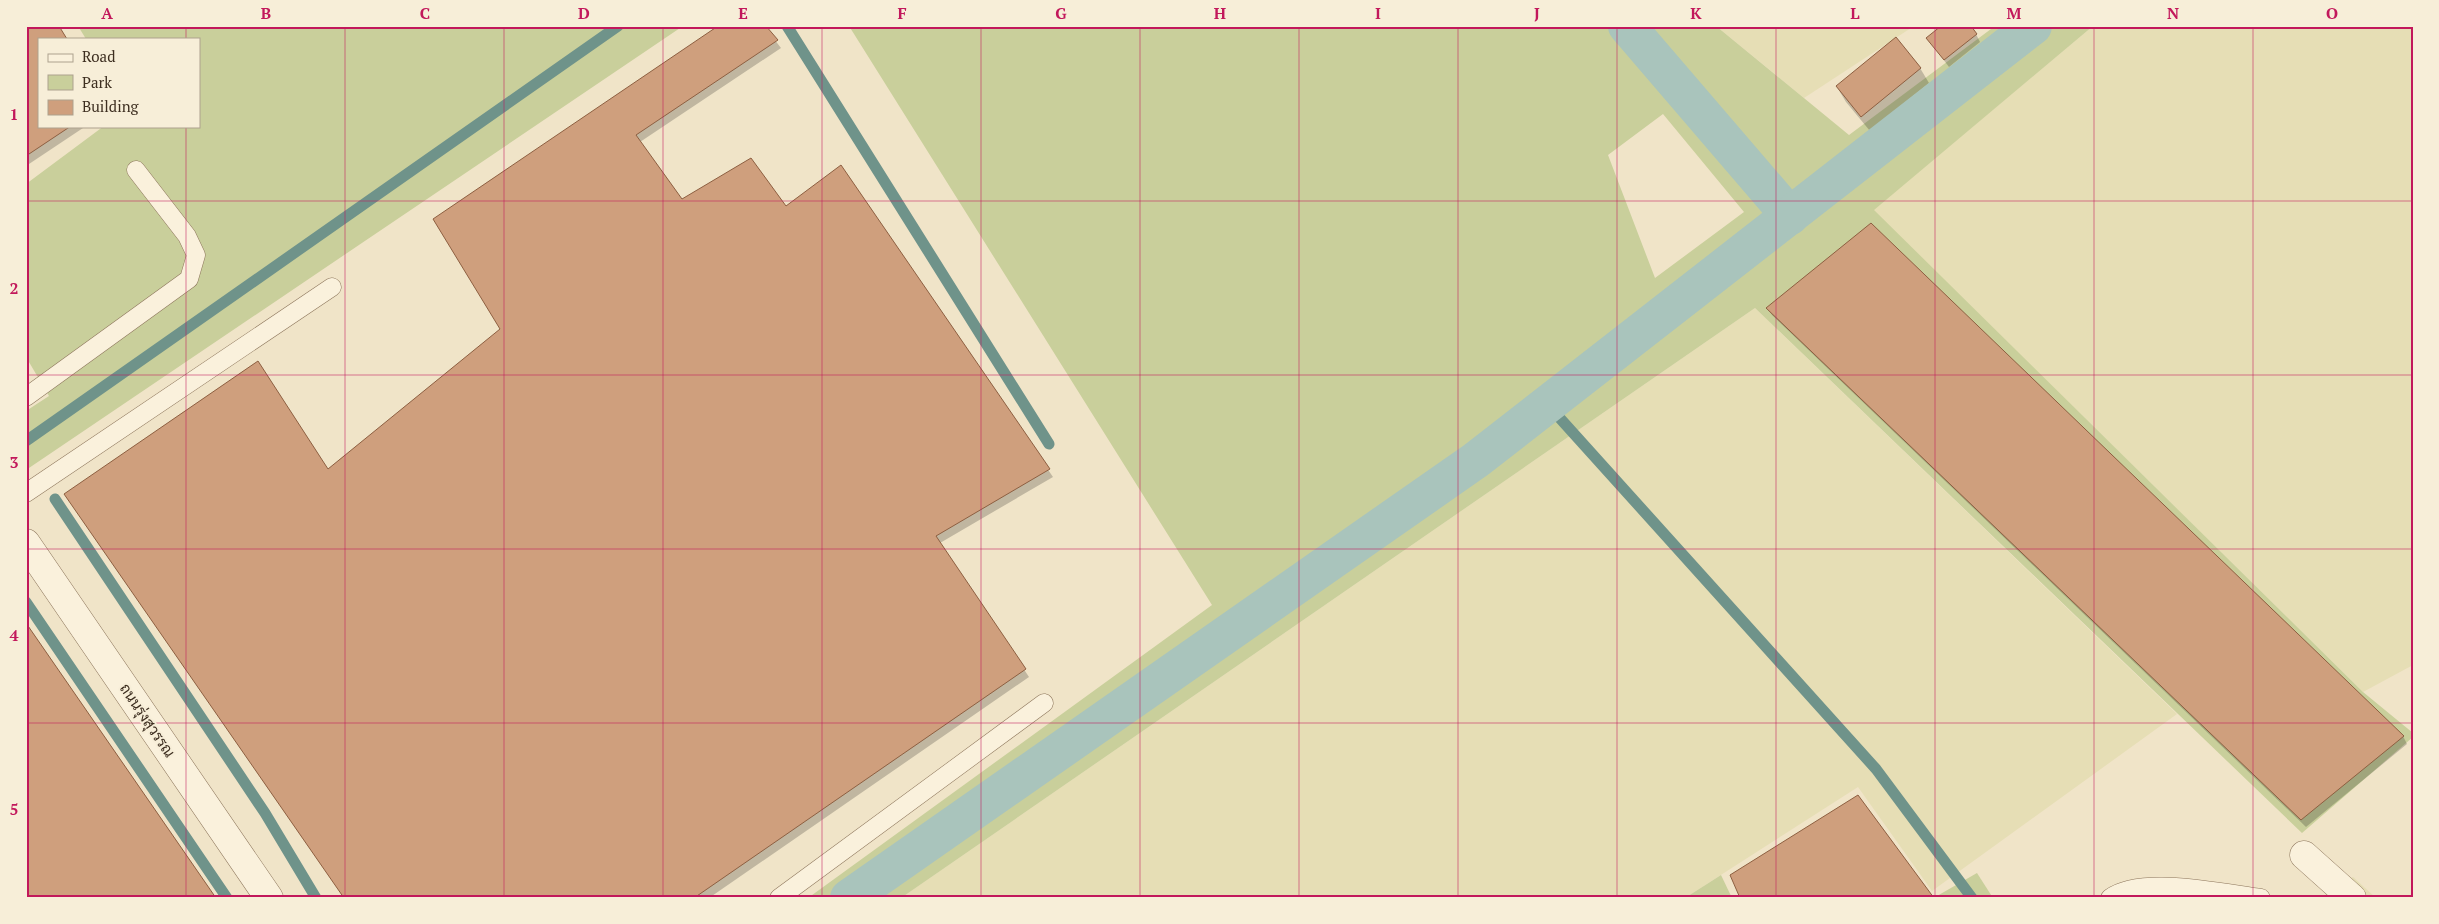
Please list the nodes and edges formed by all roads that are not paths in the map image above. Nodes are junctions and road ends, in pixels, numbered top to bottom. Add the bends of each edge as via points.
1 (136, 170) dead end
2 (332, 287) dead end
3 (26, 397) edge
4 (26, 493) edge
5 (26, 543) edge
6 (1044, 703) dead end
7 (2304, 855) dead end
8 (269, 898) edge
9 (779, 898) edge
10 (2110, 898) edge
11 (2261, 898) edge
12 (2352, 898) edge

1 - 3 lane via 196,255 189,279
2 - 4 lane
5 - 8 street, ถนนรุ่งสุวรรณ
6 - 9 lane
7 - 12 street
10 - 11 lane via 2118,892 2140,887 2183,888

